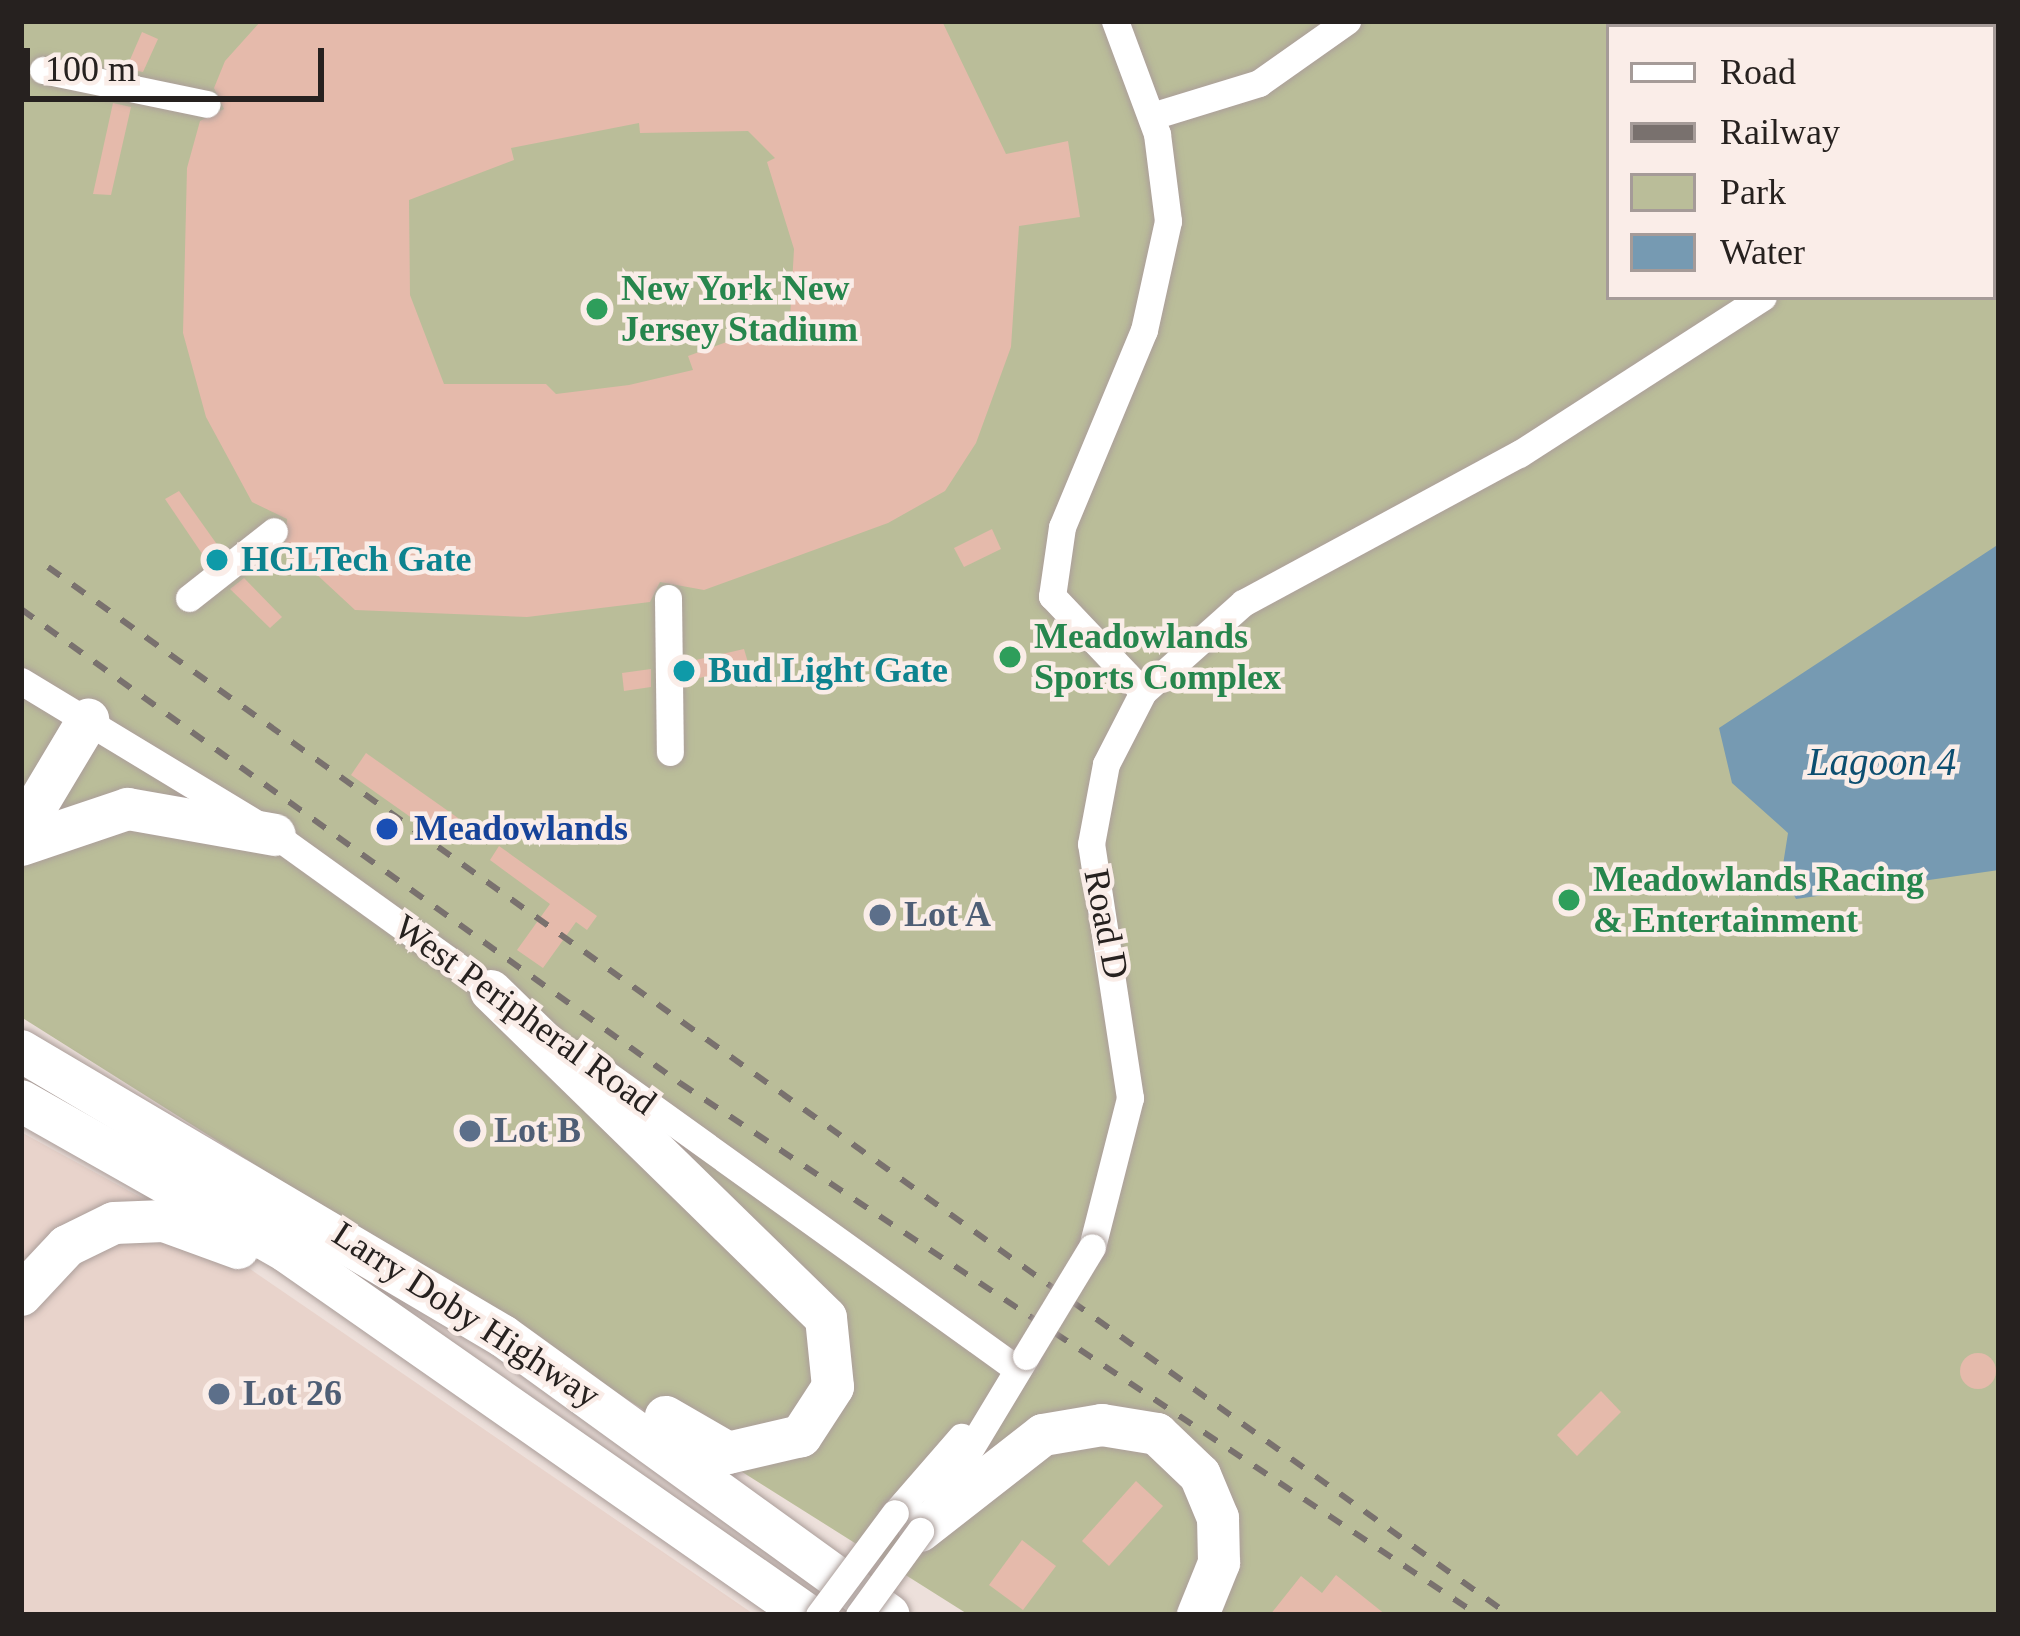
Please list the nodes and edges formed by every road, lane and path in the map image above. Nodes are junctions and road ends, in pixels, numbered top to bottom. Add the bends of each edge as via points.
1 (1115, 21) edge
2 (1347, 21) edge
3 (43, 70) dead end
4 (207, 104) dead end
5 (1152, 116) junction
6 (1758, 300) edge
7 (274, 531) dead end
8 (189, 598) dead end
9 (668, 598) dead end
10 (21, 681) edge
11 (1143, 692) junction
12 (78, 714) junction
13 (670, 752) dead end
14 (21, 783) edge
15 (21, 832) edge
16 (275, 835) junction
17 (21, 845) edge
18 (491, 991) junction
19 (21, 1018) edge
20 (21, 1051) edge
21 (21, 1101) edge
22 (192, 1144) junction
23 (344, 1293) junction
24 (21, 1294) edge
25 (533, 1356) junction
26 (1021, 1363) junction
27 (908, 1522) junction
28 (799, 1544) junction
29 (807, 1615) edge
30 (819, 1615) edge
31 (859, 1615) edge
32 (889, 1615) edge
33 (923, 1615) edge
34 (1198, 1615) edge

1 - 5 street
2 - 5 street via 1259,83
3 - 4 street
5 - 11 street via 1169,203 1159,280 1073,494 1052,583 1074,631
6 - 11 street via 1519,454 1243,603
7 - 8 street
9 - 13 street
10 - 12 street, West Peripheral Road
11 - 26 street, Road D, bridge via 1106,764 1091,844 1130,1074 1120,1168 1092,1247
12 - 14 highway
12 - 15 highway
12 - 16 street, West Peripheral Road
16 - 17 highway via 128,809
16 - 18 street, West Peripheral Road
18 - 25 highway via 587,1094 812,1298 836,1372 801,1436 740,1454
18 - 26 street, West Peripheral Road
19 - 22 highway
20 - 22 highway, Larry Doby Highway
21 - 23 highway, Larry Doby Highway
22 - 25 highway, Larry Doby Highway
23 - 24 highway via 152,1220 90,1231
23 - 29 highway, Larry Doby Highway
25 - 28 highway, Larry Doby Highway
26 - 27 street, Road D
27 - 30 street, bridge
27 - 31 street, Road D, bridge
27 - 34 highway via 1043,1435 1102,1425 1157,1434 1200,1475 1218,1518 1216,1578
28 - 32 highway, Larry Doby Highway
28 - 33 highway

